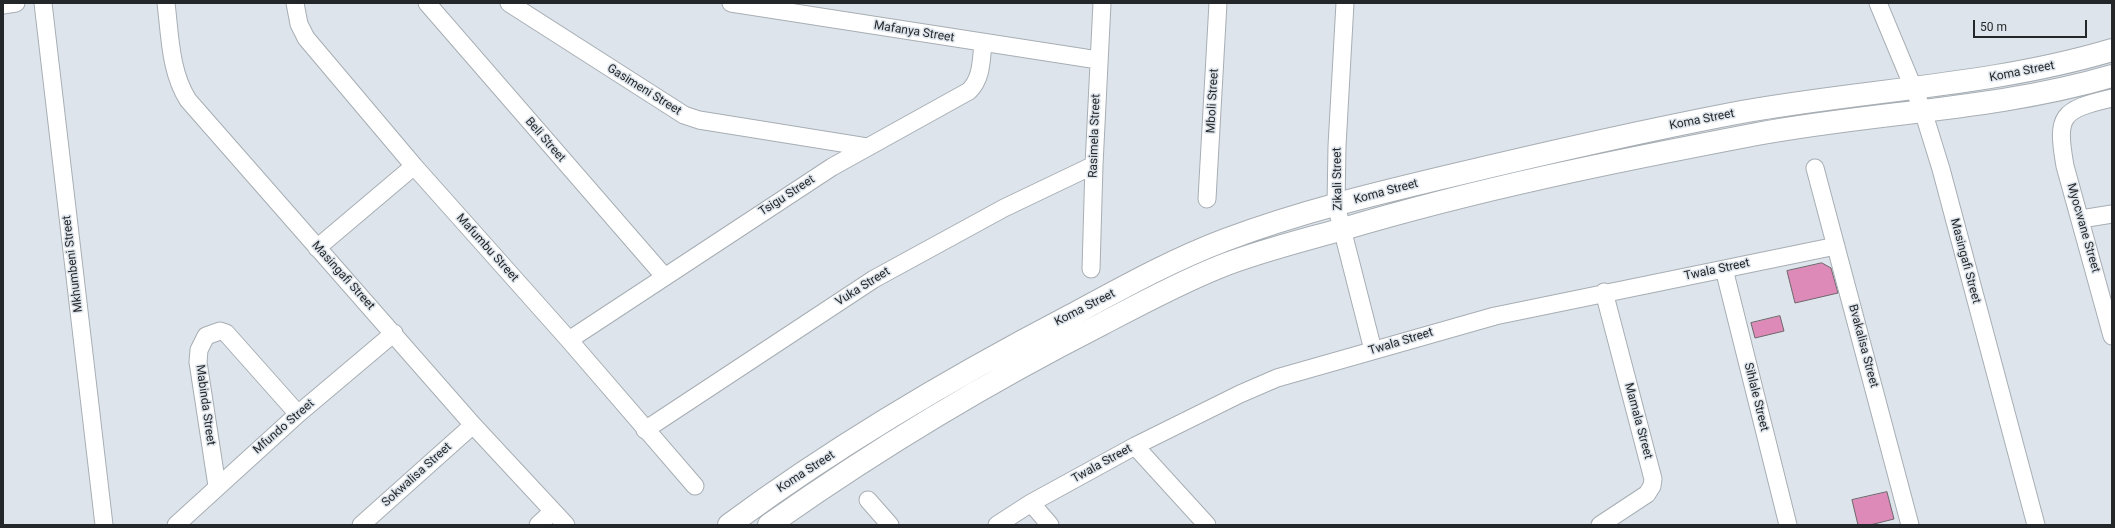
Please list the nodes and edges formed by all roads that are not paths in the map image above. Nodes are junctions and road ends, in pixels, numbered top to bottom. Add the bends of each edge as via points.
1 (16, 3) edge
2 (42, 3) edge
3 (166, 3) edge
4 (295, 3) edge
5 (509, 3) edge
6 (731, 3) edge
7 (1102, 3) edge
8 (1218, 3) edge
9 (1345, 3) edge
10 (1878, 3) edge
11 (430, 4) edge
12 (3, 5) edge
13 (983, 43) junction
14 (2112, 50) edge
15 (1098, 60) junction
16 (2112, 76) edge
17 (1915, 89) junction
18 (2112, 98) edge
19 (1923, 111) junction
20 (867, 147) junction
21 (1094, 165) junction
22 (414, 166) junction
23 (1815, 168) dead end
24 (1207, 199) dead end
25 (1336, 205) junction
26 (2112, 214) edge
27 (2081, 219) junction
28 (1341, 230) junction
29 (1836, 246) junction
30 (317, 248) junction
31 (1091, 269) dead end
32 (1724, 269) junction
33 (664, 276) junction
34 (1604, 292) junction
35 (394, 333) junction
36 (2112, 336) edge
37 (569, 340) junction
38 (1373, 350) junction
39 (298, 414) junction
40 (473, 425) junction
41 (646, 430) junction
42 (1135, 446) junction
43 (217, 486) junction
44 (695, 486) dead end
45 (868, 500) dead end
46 (1031, 503) junction
47 (553, 511) junction
48 (104, 525) edge
49 (176, 525) edge
50 (361, 525) edge
51 (538, 525) edge
52 (566, 525) edge
53 (729, 525) edge
54 (769, 525) edge
55 (890, 525) edge
56 (997, 525) edge
57 (1050, 525) edge
58 (1207, 525) edge
59 (1600, 525) edge
60 (1788, 525) edge
61 (1910, 525) edge
62 (2036, 525) edge

1 - 12 street
2 - 48 street, Mkhumbeni Street
3 - 30 street, Masingafi Street via 174,65 183,92
4 - 22 street, Mafumbu Street via 298,24 303,34
5 - 20 street, Gasimeni Street via 684,115 699,120
6 - 13 street, Mafanya Street
7 - 15 street, Rasimela Street
8 - 24 street, Mboli Street
9 - 25 street, Zikali Street
10 - 17 street, Masingafi Street
11 - 33 street, Beli Street
13 - 15 street, Mafanya Street
13 - 20 street, Tsigu Street via 980,74 969,91
14 - 17 main road, Koma Street via 2038,70
15 - 21 street, Rasimela Street
16 - 19 main road, Koma Street via 2040,94
17 - 19 street, Masingafi Street
17 - 25 main road, Koma Street via 1779,105 1701,120 1538,154
18 - 27 street, Myocwane Street via 2078,108 2067,114 2063,120 2060,140
19 - 28 main road, Koma Street via 1806,125 1590,166 1422,206
19 - 62 street, Masingafi Street via 1941,169
20 - 33 street, Tsigu Street
21 - 31 street, Rasimela Street
21 - 41 street, Vuka Street via 1004,208 874,279
22 - 30 street
22 - 37 street, Mafumbu Street
23 - 29 street, Bvakalisa Street
25 - 28 street, Zikali Street
25 - 53 main road, Koma Street via 1226,240 1196,253 986,360 849,444
26 - 27 street
27 - 36 street, Myocwane Street
28 - 38 street, Zikali Street
28 - 54 main road, Koma Street via 1218,267 1078,336 940,413
29 - 32 street, Twala Street
29 - 61 street, Bvakalisa Street
30 - 35 street, Masingafi Street
32 - 34 street, Twala Street
32 - 60 street, Sihlale Street
33 - 37 street, Tsigu Street
34 - 38 street, Twala Street via 1495,316
34 - 59 street, Mamala Street via 1653,479 1647,494
35 - 39 street, Mfundo Street
35 - 40 street, Masingafi Street
37 - 41 street, Mafumbu Street
38 - 42 street, Twala Street via 1267,382
39 - 43 street, Mfundo Street
39 - 43 street, Mabinda Street via 226,333 220,330 206,336 199,350 198,362
40 - 47 street, Masingafi Street
40 - 50 street, Sokwalisa Street
41 - 44 street, Mafumbu Street
42 - 46 street, Twala Street
42 - 58 street
43 - 49 street, Mfundo Street
45 - 55 street
46 - 56 street, Twala Street
46 - 57 street
47 - 51 street
47 - 52 street, Masingafi Street

